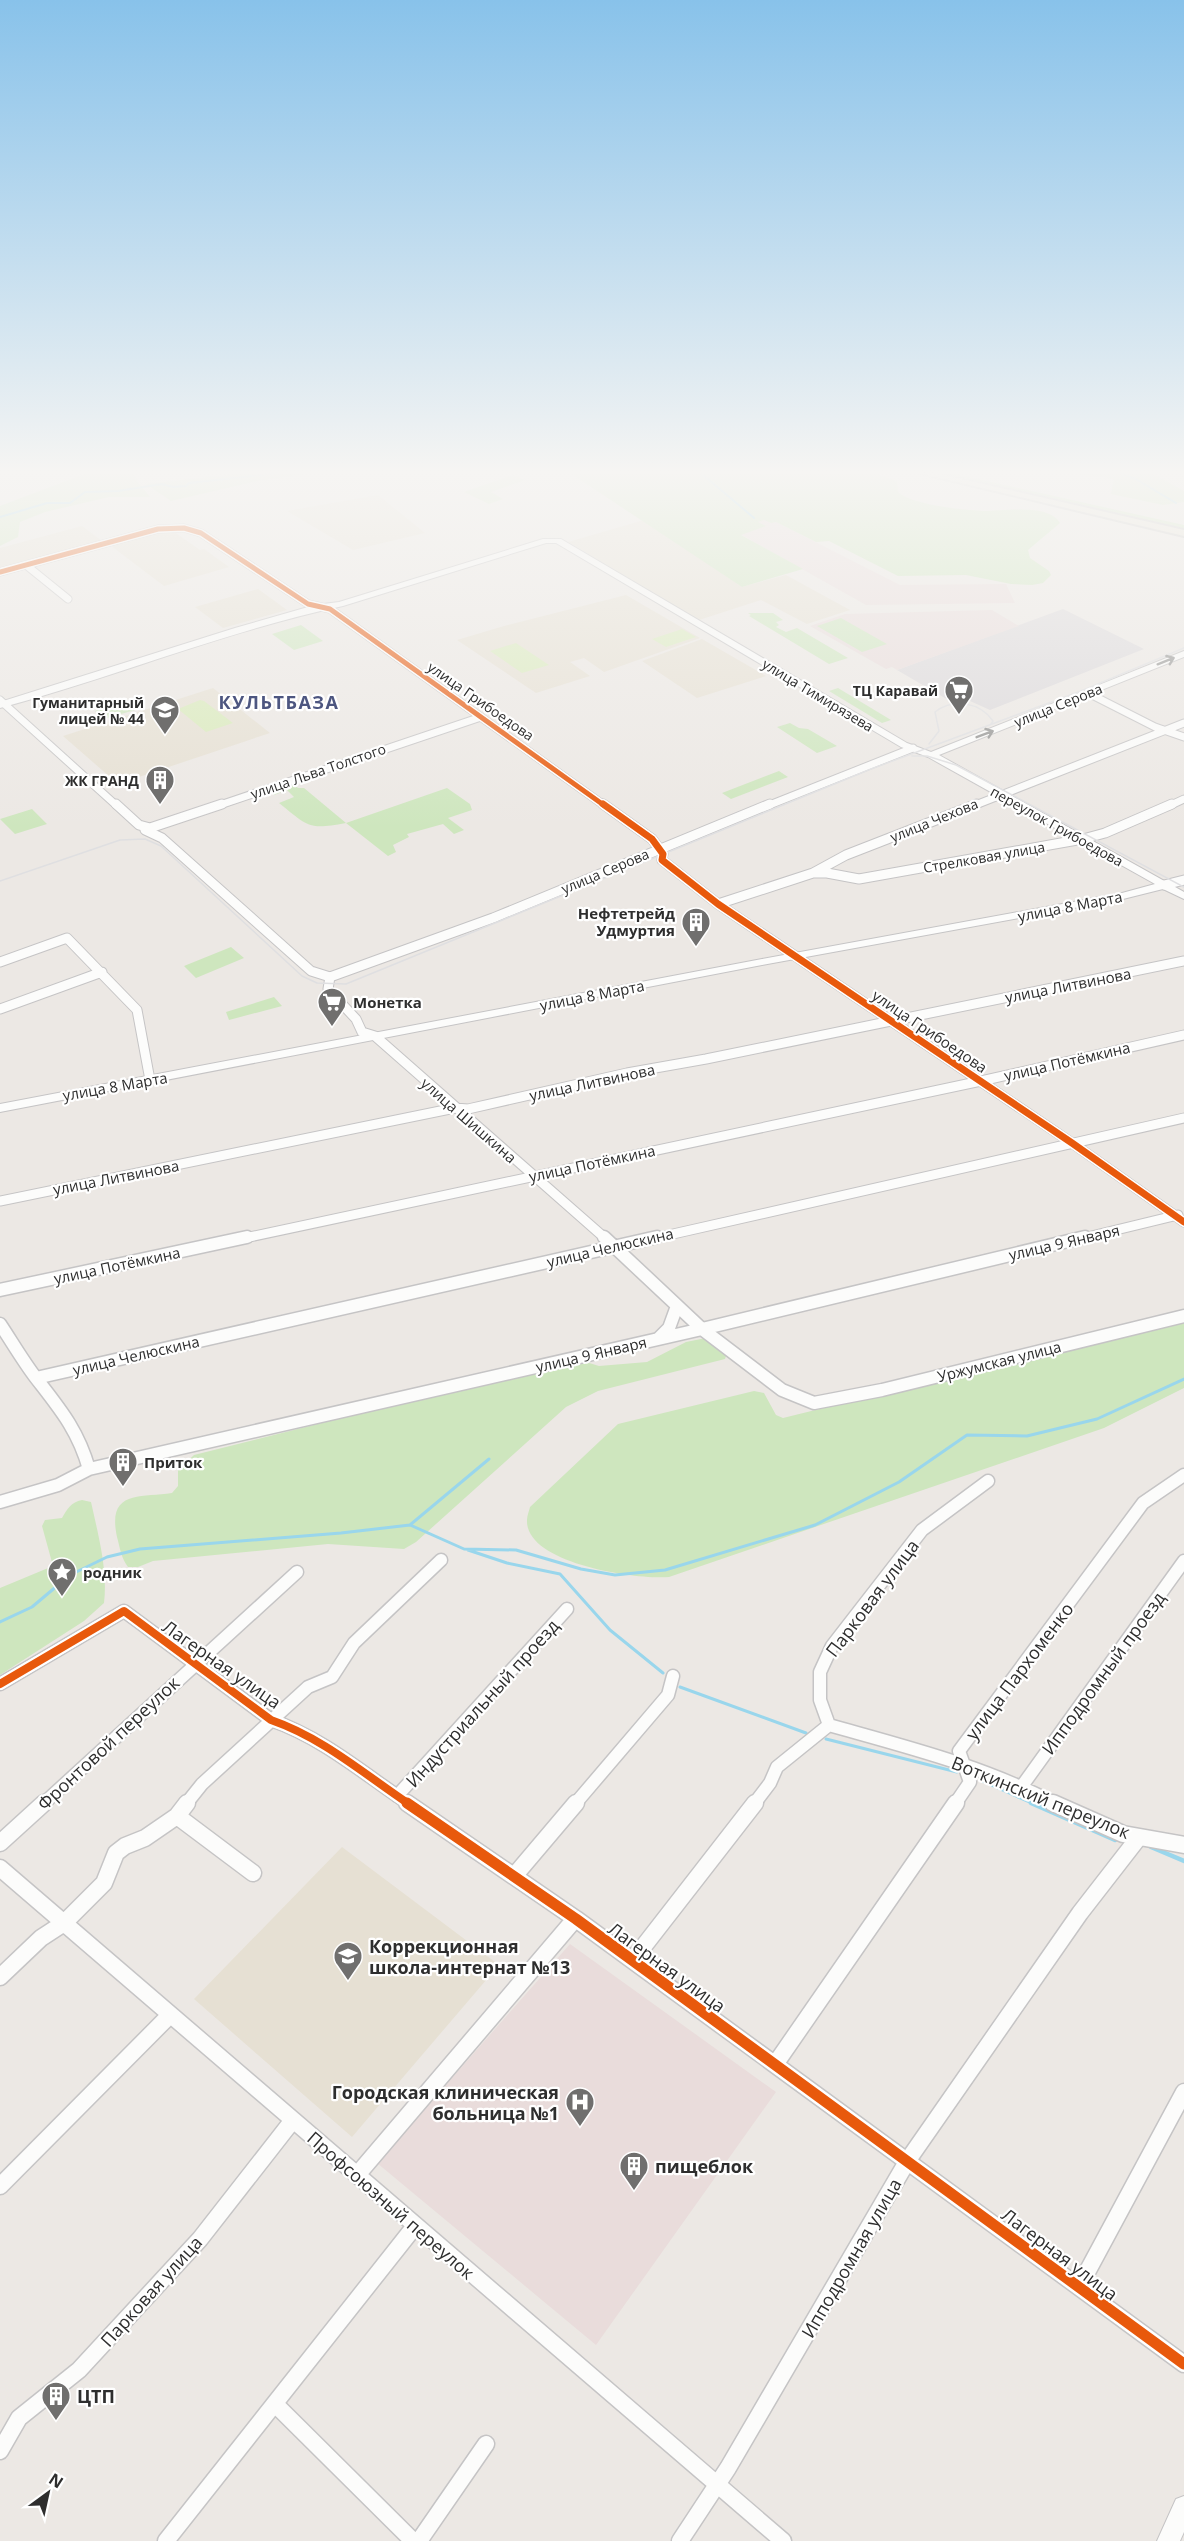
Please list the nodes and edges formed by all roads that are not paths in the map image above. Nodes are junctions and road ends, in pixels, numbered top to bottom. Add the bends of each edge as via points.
1 (59, 592) edge
2 (289, 592) edge
3 (380, 592) edge
4 (644, 592) edge
5 (68, 599) dead end
6 (318, 607) junction
7 (1184, 654) edge
8 (1088, 693) junction
9 (2, 703) edge
10 (481, 717) junction
11 (1184, 723) edge
12 (1167, 731) junction
13 (1184, 737) edge
14 (913, 748) junction
15 (931, 755) junction
16 (1000, 794) junction
17 (1184, 799) edge
18 (141, 827) junction
19 (1083, 839) junction
20 (658, 849) junction
21 (813, 873) junction
22 (1143, 873) junction
23 (1184, 880) edge
24 (1164, 885) junction
25 (1146, 890) junction
26 (1182, 895) edge
27 (718, 904) junction
28 (796, 957) junction
29 (1184, 961) edge
30 (0, 962) edge
31 (102, 972) junction
32 (330, 977) junction
33 (0, 1010) edge
34 (890, 1020) junction
35 (1184, 1035) edge
36 (375, 1036) junction
37 (150, 1080) junction
38 (981, 1081) junction
39 (0, 1108) edge
40 (455, 1108) junction
41 (1184, 1118) edge
42 (1072, 1143) junction
43 (533, 1176) junction
44 (0, 1201) edge
45 (1181, 1217) edge
46 (614, 1246) junction
47 (0, 1290) edge
48 (677, 1306) junction
49 (1184, 1316) edge
50 (0, 1324) edge
51 (702, 1329) junction
52 (659, 1338) junction
53 (36, 1378) junction
54 (813, 1403) joint
55 (89, 1469) junction
56 (1184, 1475) edge
57 (988, 1481) dead end
58 (0, 1502) edge
59 (441, 1560) dead end
60 (1184, 1561) edge
61 (297, 1572) dead end
62 (567, 1609) dead end
63 (194, 1664) junction
64 (673, 1676) dead end
65 (0, 1684) edge
66 (272, 1720) junction
67 (829, 1725) junction
68 (961, 1762) junction
69 (1022, 1786) junction
70 (397, 1796) junction
71 (177, 1816) junction
72 (1139, 1837) junction
73 (0, 1844) edge
74 (1184, 1845) edge
75 (0, 1868) edge
76 (253, 1873) dead end
77 (515, 1875) junction
78 (575, 1919) junction
79 (64, 1923) junction
80 (633, 1960) junction
81 (0, 1977) edge
82 (170, 2015) junction
83 (776, 2063) junction
84 (1184, 2092) edge
85 (293, 2120) junction
86 (908, 2160) junction
87 (357, 2175) junction
88 (0, 2186) edge
89 (415, 2226) junction
90 (1079, 2287) junction
91 (1184, 2364) edge
92 (275, 2404) junction
93 (486, 2444) dead end
94 (0, 2451) edge
95 (717, 2485) junction
96 (1184, 2507) edge
97 (166, 2541) edge
98 (413, 2541) edge
99 (419, 2541) edge
100 (680, 2541) edge
101 (783, 2541) edge
102 (1168, 2541) edge

1 - 5 street
2 - 6 street, улица Грибоедова
3 - 6 street, улица Тимирязева
4 - 14 street, улица Тимирязева
6 - 9 street
6 - 10 street, улица Грибоедова via 330,609
8 -> 7 street, улица Серова
8 - 12 street
15 -> 8 street, улица Серова
9 - 18 street
10 - 18 street, улица Льва Толстого via 155,828
10 - 20 street, улица Грибоедова via 652,839
11 - 12 street, улица Чехова
12 - 13 street
12 - 16 street, улица Чехова
14 - 15 street, улица Тимирязева
14 - 20 street, улица Серова
15 - 16 street, переулок Грибоедова
16 - 19 street, переулок Грибоедова
16 - 21 street, улица Чехова via 846,855
17 - 19 street, Стрелковая улица
18 - 32 street via 162,838 311,971
19 - 21 street, Стрелковая улица via 860,879
19 - 22 street, переулок Грибоедова
20 - 27 street, улица Грибоедова via 662,860
20 - 32 street, улица Серова via 493,918
21 - 27 street, улица Чехова
22 - 24 street, переулок Грибоедова
22 - 25 street
23 - 24 street, улица 8 Марта
24 - 25 street, улица 8 Марта
24 - 26 street, переулок Грибоедова
25 - 26 street
25 - 28 street, улица 8 Марта
27 - 28 street, улица Грибоедова
28 - 34 street, улица Грибоедова
28 - 36 street, улица 8 Марта
29 - 34 street, улица Литвинова
30 - 31 street via 67,938
31 - 33 street
31 - 37 street via 137,1010
32 - 36 street, улица Шишкина via 328,989 356,1018 362,1032
34 - 38 street, улица Грибоедова
34 - 40 street, улица Литвинова via 627,1072 468,1109
35 - 38 street, улица Потёмкина
36 - 37 street, улица 8 Марта
36 - 40 street, улица Шишкина
37 - 39 street, улица 8 Марта
38 - 42 street, улица Грибоедова
38 - 43 street, улица Потёмкина
40 - 43 street, улица Шишкина
40 - 44 street, улица Литвинова
41 - 42 street, улица Челюскина
42 - 45 street, улица Грибоедова
42 - 46 street, улица Челюскина
43 - 46 street, улица Шишкина
43 - 47 street, улица Потёмкина
45 - 51 street, улица 9 Января
46 - 48 street, улица Шишкина
46 - 53 street, улица Челюскина
48 - 51 street, улица Шишкина
48 - 52 street via 669,1328
49 - 54 street, Уржумская улица via 882,1390
50 - 53 street
51 - 52 street, улица 9 Января
51 - 54 street, улица Шишкина via 782,1390
52 - 55 street, улица 9 Января
53 - 55 street via 73,1423
55 - 58 street, улица 9 Января via 58,1485
56 - 68 street, улица Пархоменко via 1143,1503 959,1751
57 - 67 street, Парковая улица via 922,1530 832,1646 820,1672 820,1700
59 - 66 street via 354,1643 332,1677 308,1687
60 - 69 street, Ипподромный проезд
61 - 63 street, Фронтовой переулок
62 - 70 street, Индустриальный проезд
63 - 65 street, Лагерная улица via 124,1611
63 - 66 street, Лагерная улица
63 - 73 street, Фронтовой переулок
64 - 77 street via 668,1695
66 - 70 street, Лагерная улица via 321,1740
66 - 71 street via 202,1784
67 - 68 street, Воткинский переулок
67 - 80 street via 777,1767 770,1783
68 - 69 street, Воткинский переулок
68 - 83 street, улица Пархоменко via 970,1782
69 - 72 street, Воткинский переулок via 1072,1813
70 - 77 street, Лагерная улица
71 - 76 street
71 - 79 street via 116,1853 104,1883
72 - 74 street, Воткинский переулок
72 - 86 street, Ипподромная улица via 1080,1913
75 - 79 street, Профсоюзный переулок
77 - 78 street, Лагерная улица
78 - 80 street, Лагерная улица
78 - 87 street
79 - 81 street via 41,1938
79 - 82 street, Профсоюзный переулок
80 - 83 street, Лагерная улица
82 - 85 street, Профсоюзный переулок
82 - 88 street
83 - 86 street, Лагерная улица
84 - 90 street
85 - 87 street, Профсоюзный переулок
85 - 94 street, Парковая улица via 200,2239 79,2370 19,2418
86 - 90 street, Лагерная улица
86 - 95 street, Ипподромная улица
87 - 89 street, Профсоюзный переулок
89 - 92 street
89 - 95 street, Профсоюзный переулок
90 - 91 street, Лагерная улица
92 - 97 street
92 - 98 street
93 - 99 street
95 - 100 street, Ипподромная улица
95 - 101 street, Профсоюзный переулок
96 - 102 street

